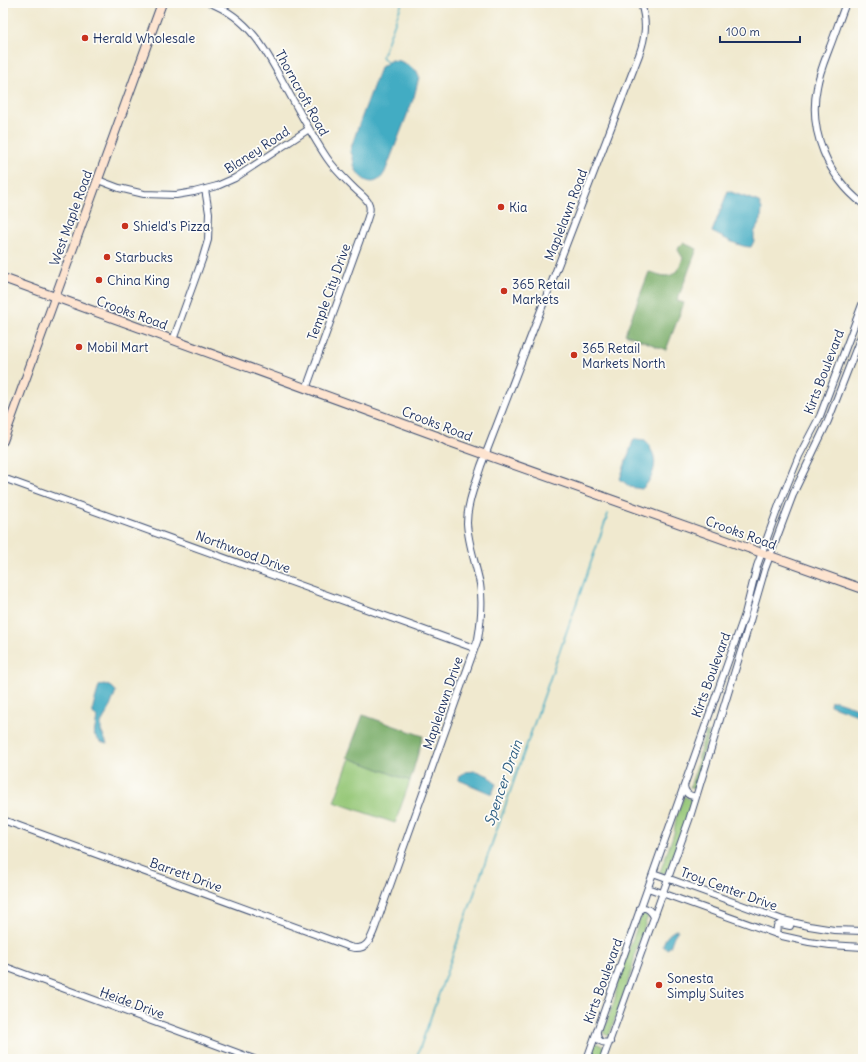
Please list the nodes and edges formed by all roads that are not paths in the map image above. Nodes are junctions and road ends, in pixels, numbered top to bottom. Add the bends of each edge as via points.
1 (162, 3) edge
2 (210, 3) edge
3 (641, 3) edge
4 (846, 3) edge
5 (309, 129) junction
6 (98, 180) junction
7 (205, 189) junction
8 (368, 202) joint
9 (863, 204) edge
10 (3, 278) edge
11 (56, 297) junction
12 (863, 302) edge
13 (863, 330) edge
14 (172, 340) junction
15 (306, 389) junction
16 (3, 441) edge
17 (486, 455) junction
18 (3, 478) edge
19 (766, 555) junction
20 (863, 589) edge
21 (474, 648) junction
22 (705, 727) junction
23 (715, 734) junction
24 (684, 784) junction
25 (696, 796) junction
26 (3, 820) edge
27 (653, 873) junction
28 (668, 879) junction
29 (648, 888) junction
30 (662, 893) junction
31 (640, 908) junction
32 (654, 917) junction
33 (798, 924) junction
34 (863, 931) edge
35 (776, 934) junction
36 (863, 947) edge
37 (361, 948) joint
38 (3, 966) edge
39 (597, 1031) junction
40 (610, 1042) junction
41 (254, 1059) edge
42 (587, 1059) edge
43 (604, 1059) edge

1 - 6 main road, West Maple Road
2 - 5 street, Thorncroft Road via 234,17 254,35 269,56
3 - 17 street, Maplelawn Road via 645,31 639,56
4 - 9 street via 819,77 815,112 819,140 831,168 845,188
5 - 7 street, Blaney Road via 242,174
5 - 8 street, Thorncroft Road via 337,172
6 - 7 street, Blaney Road via 144,194 176,195
6 - 11 main road, West Maple Road
7 - 14 street via 208,240
8 - 15 street, Temple City Drive via 370,209 366,223
10 - 11 main road, Crooks Road
11 - 14 main road, Crooks Road
11 - 16 main road, West Maple Road
12 - 19 street, Kirts Boulevard via 820,416 799,456 779,505
13 - 19 street, Kirts Boulevard via 828,421
14 - 15 main road, Crooks Road
15 - 17 main road, Crooks Road
17 - 19 main road, Crooks Road
17 - 21 street, Maplelawn Drive via 471,496 467,519 482,604
18 - 21 street, Northwood Drive
19 - 20 main road, Crooks Road
19 - 22 street, Kirts Boulevard via 754,578 745,614
19 - 23 street, Kirts Boulevard
21 - 37 street, Maplelawn Drive via 373,934
22 - 23 street via 710,728
22 - 24 street, Kirts Boulevard
23 - 25 street, Kirts Boulevard
24 - 25 street via 686,793
24 - 27 street, Kirts Boulevard
25 - 28 street, Kirts Boulevard
26 - 37 street, Barrett Drive via 350,947
27 - 28 street, Troy Center Drive
27 - 29 street, Kirts Boulevard
28 - 30 street, Kirts Boulevard
28 - 33 street, Troy Center Drive
29 - 30 street, Troy Center Drive
29 - 31 street, Kirts Boulevard
30 - 32 street, Kirts Boulevard
30 - 35 street, Troy Center Drive
31 - 32 street via 650,910
31 - 39 street, Kirts Boulevard
32 - 40 street, Kirts Boulevard
33 - 34 street, Troy Center Drive via 834,930
33 - 35 street, Troy Center Drive via 781,924 777,926
35 - 36 street, Troy Center Drive via 809,942
38 - 41 street, Heide Drive
39 - 40 street via 600,1041
39 - 42 street, Kirts Boulevard
40 - 43 street, Kirts Boulevard

